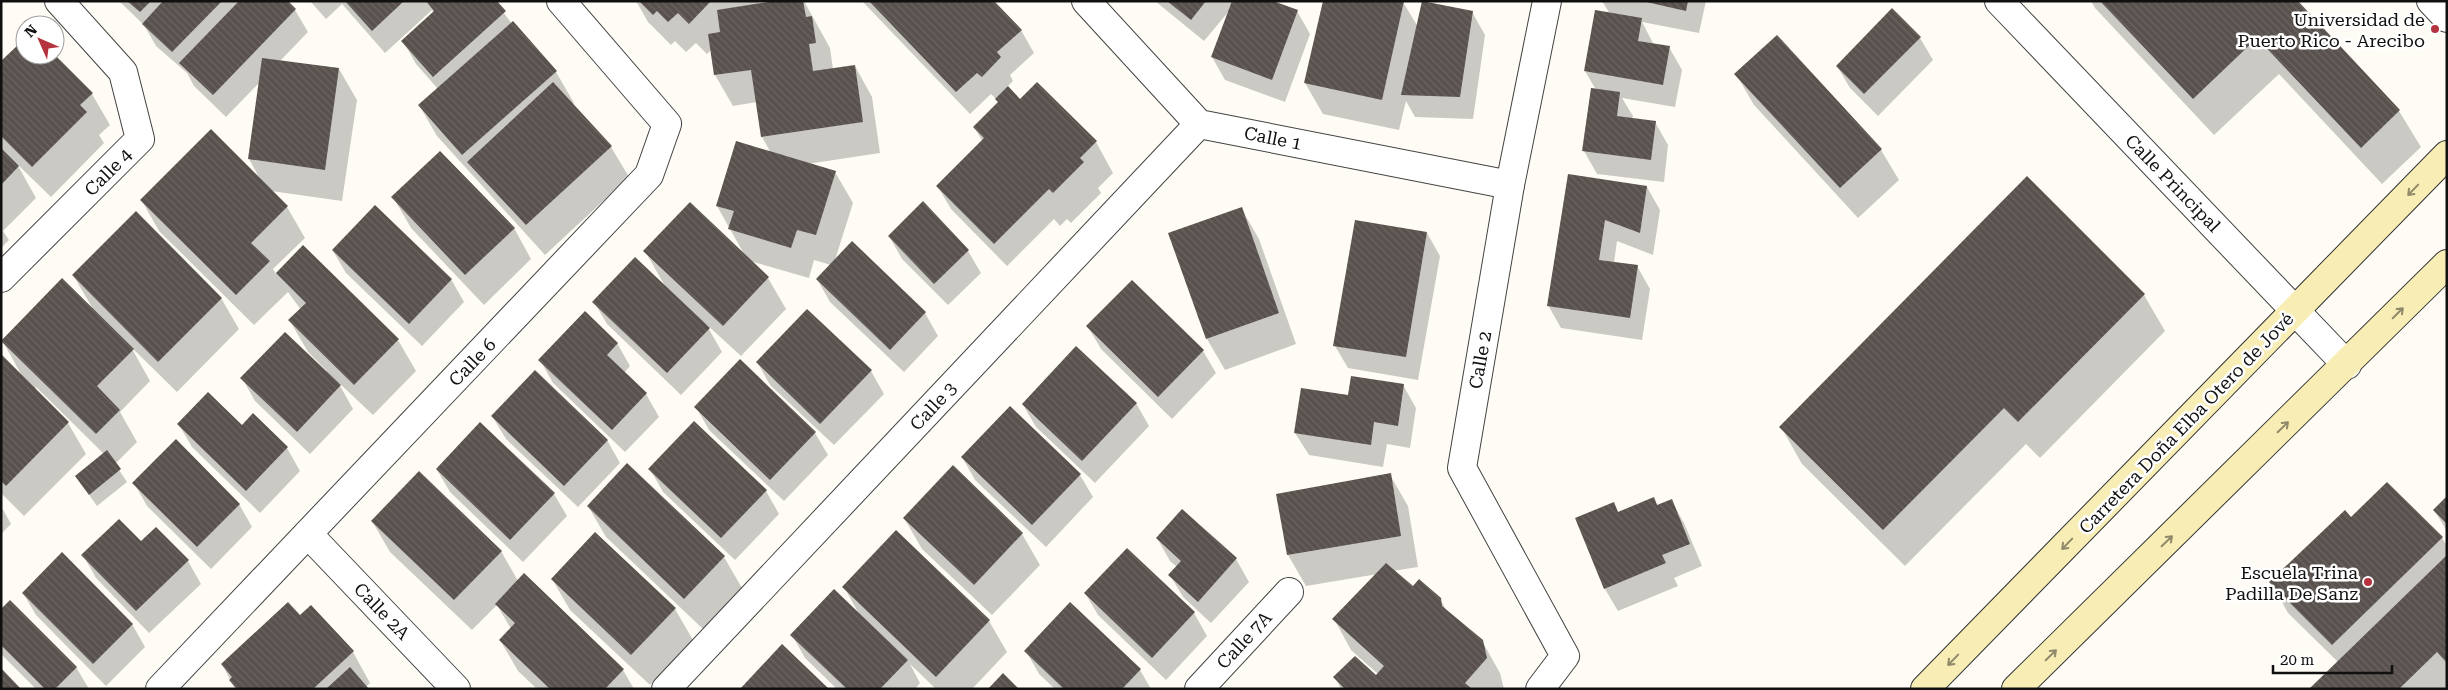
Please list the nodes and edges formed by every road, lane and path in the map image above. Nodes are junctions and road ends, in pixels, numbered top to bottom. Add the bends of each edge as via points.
1 (59, 1) edge
2 (1086, 1) edge
3 (1547, 1) edge
4 (1999, 1) edge
5 (2431, 1) edge
6 (569, 10) edge
7 (2447, 18) edge
8 (1199, 124) junction
9 (2447, 155) edge
10 (1510, 185) junction
11 (2447, 264) edge
12 (1, 278) edge
13 (2295, 311) junction
14 (2347, 364) junction
15 (308, 534) junction
16 (1289, 592) dead end
17 (160, 689) edge
18 (456, 689) edge
19 (666, 689) edge
20 (1198, 689) edge
21 (1540, 689) edge
22 (1925, 689) edge
23 (2016, 689) edge

1 - 12 street, Calle 4 via 123,72 140,139
2 - 8 street
3 - 10 street, Calle 2
4 - 13 street, Calle Principal
5 - 7 street
6 - 15 street, Calle 6 via 667,124 649,175
8 - 10 street, Calle 1
8 - 19 street, Calle 3
9 -> 13 street, Carretera Doña Elba Otero de Jové
10 - 21 street, Calle 2 via 1462,468 1565,656
14 -> 11 street
13 - 14 street, Calle Principal
13 -> 22 street, Carretera Doña Elba Otero de Jové
23 -> 14 street
15 - 17 street, Calle 6
15 - 18 street, Calle 2A
16 - 20 street, Calle 7A

